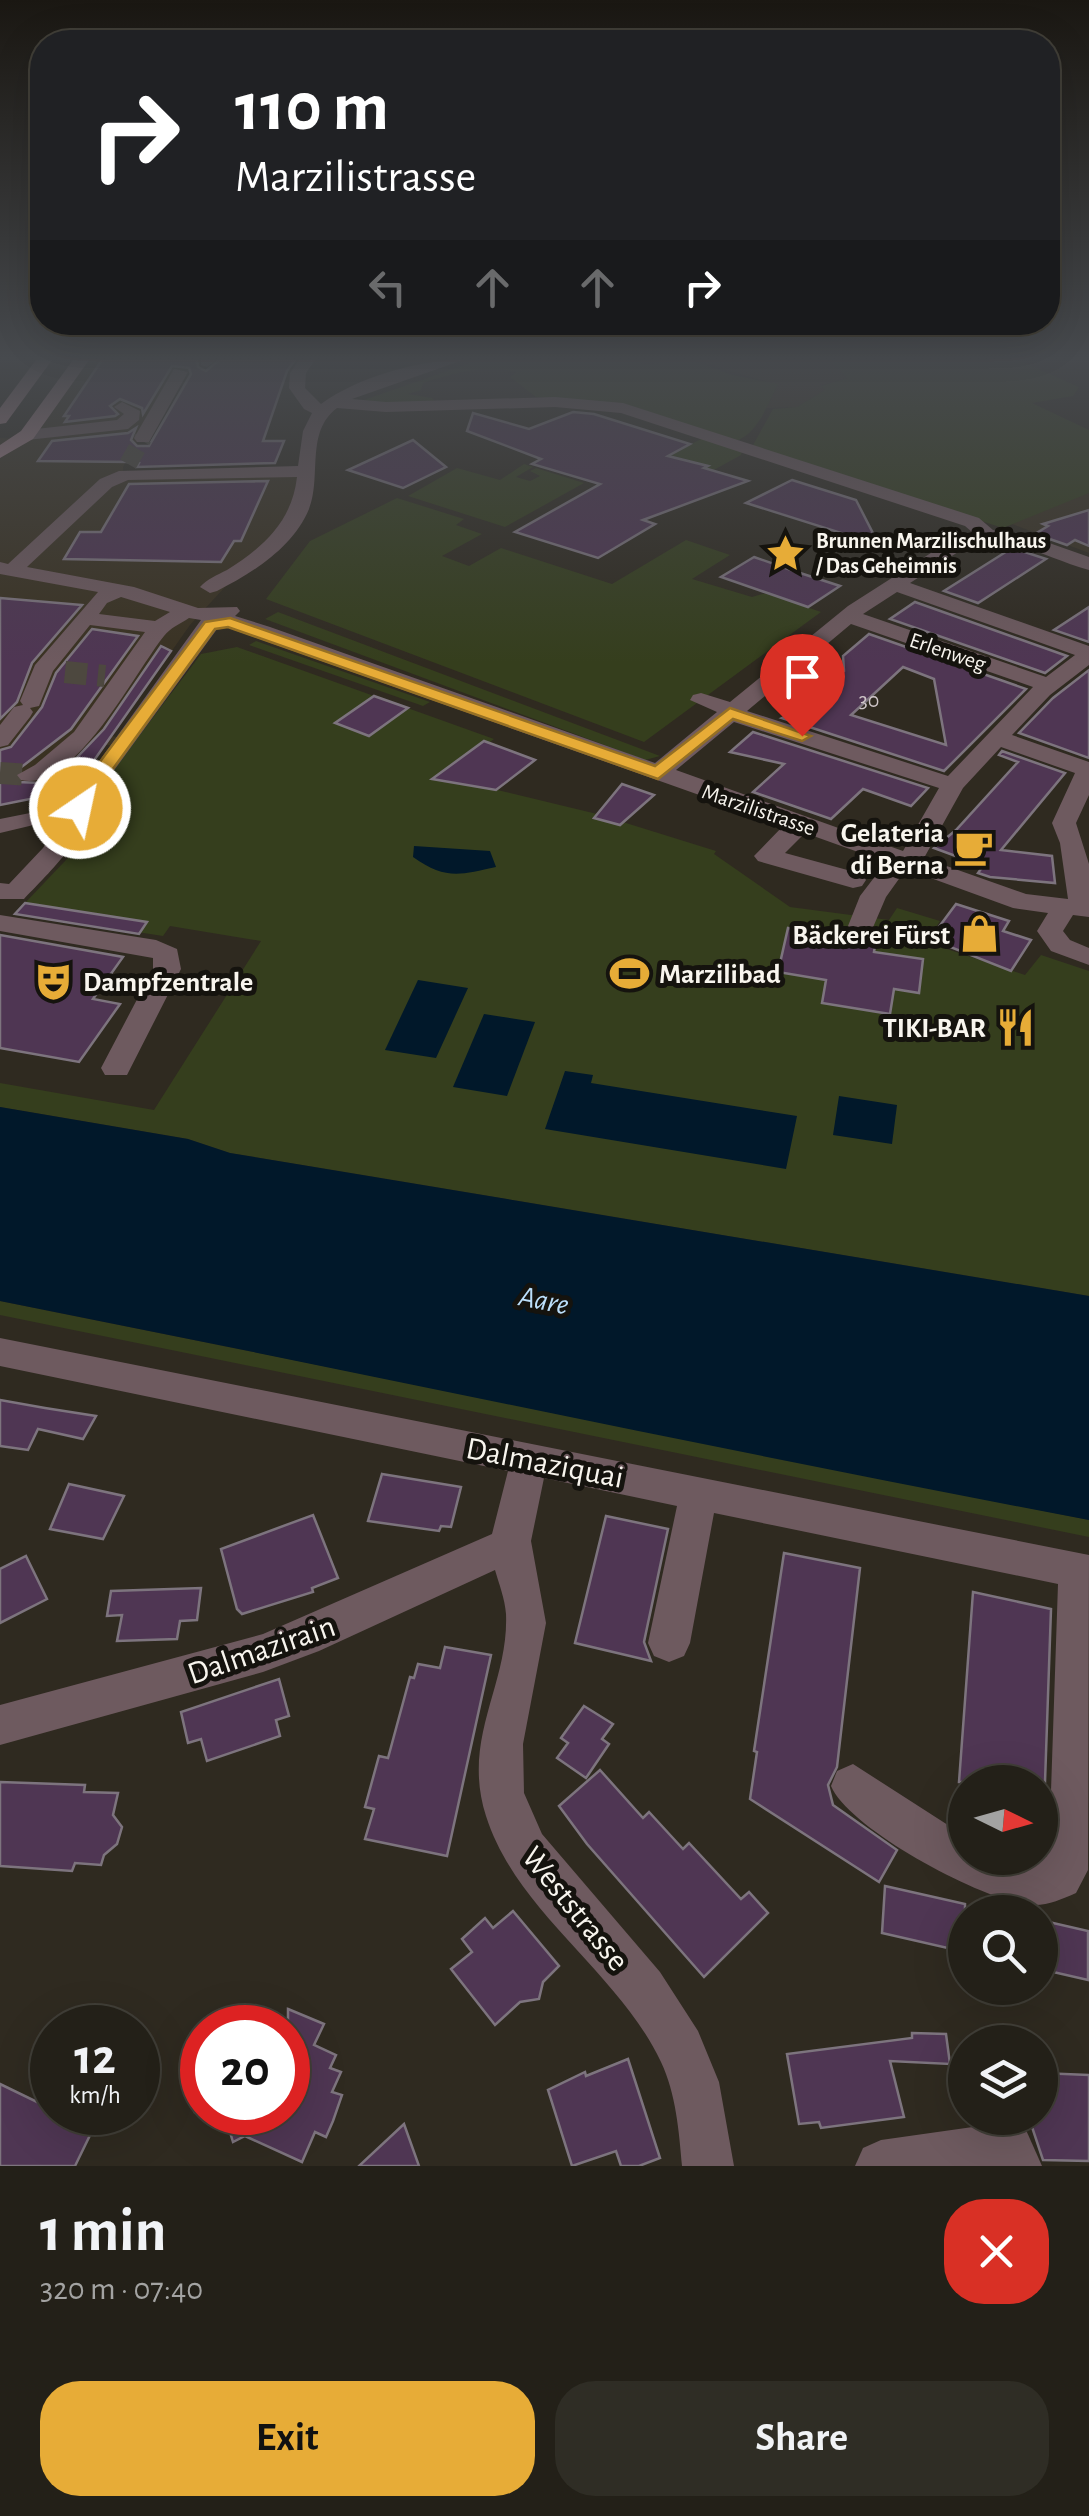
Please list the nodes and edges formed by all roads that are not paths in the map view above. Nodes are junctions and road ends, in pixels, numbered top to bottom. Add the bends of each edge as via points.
1 (308, 461) edge
2 (785, 461) edge
3 (307, 470) junction
4 (987, 535) junction
5 (1089, 564) edge
6 (248, 568) junction
7 (6, 569) edge
8 (904, 588) dead end
9 (126, 591) junction
10 (192, 599) junction
11 (224, 613) junction
12 (848, 616) junction
13 (85, 618) junction
14 (159, 628) junction
15 (1089, 654) edge
16 (1048, 685) junction
17 (701, 700) dead end
18 (732, 712) junction
19 (998, 738) junction
20 (0, 740) edge
21 (1089, 770) edge
22 (658, 773) junction
23 (29, 776) tunnel mouth
24 (953, 785) junction
25 (79, 803) junction
26 (12, 824) edge
27 (800, 824) junction
28 (0, 848) edge
29 (906, 860) junction
30 (853, 880) dead end
31 (0, 891) edge
32 (1080, 915) edge
33 (0, 924) edge
34 (862, 926) dead end
35 (1089, 957) edge
36 (116, 1068) dead end
37 (0, 1352) edge
38 (530, 1460) junction
39 (699, 1492) junction
40 (510, 1544) junction
41 (1083, 1572) edge
42 (669, 1643) dead end
43 (0, 1724) edge
44 (853, 1786) dead end
45 (708, 2166) edge
46 (882, 2166) edge
47 (1016, 2166) edge

1 - 3 street
2 - 4 street via 972,522
3 - 6 street via 300,511
3 - 7 street via 126,470
4 - 5 street
4 - 12 street via 966,539
6 - 10 street
6 - 11 street
7 - 9 street
8 - 15 street
9 - 10 street
9 - 13 street via 100,599
10 - 11 street
10 - 11 street
10 - 14 street
11 - 22 street, Marzilistrasse via 436,703
11 - 25 street
12 - 16 street, Erlenweg
12 - 18 street
13 - 14 street
13 - 20 street
14 - 23 street via 114,677 82,738 65,745 44,772
15 - 16 street
16 - 19 street
17 - 18 street
18 - 22 street
18 - 24 street
19 - 21 street
19 - 24 street
21 - 32 street via 1064,823 1073,843
22 - 27 street, Marzilistrasse
24 - 29 street
25 - 26 street
25 - 31 street via 66,840 51,857 16,893
26 - 28 street
27 - 29 street, Marzilistrasse
27 - 30 street via 766,856
29 - 32 street, Marzilistrasse via 1022,902
29 - 34 street via 874,896
32 - 35 street via 1050,931 1053,941
33 - 36 street via 167,954 167,969
37 - 38 street, Dalmaziquai
38 - 39 street, Dalmaziquai
38 - 40 street, Weststrasse
39 - 41 street, Dalmaziquai
39 - 42 street
40 - 43 street, Dalmazirain via 263,1653
40 - 45 street, Weststrasse via 526,1621 499,1758 509,1818 533,1860 680,2042 698,2093
41 - 44 street via 1072,1854 1060,1876 1036,1883 988,1872
46 - 47 street via 1008,2148

